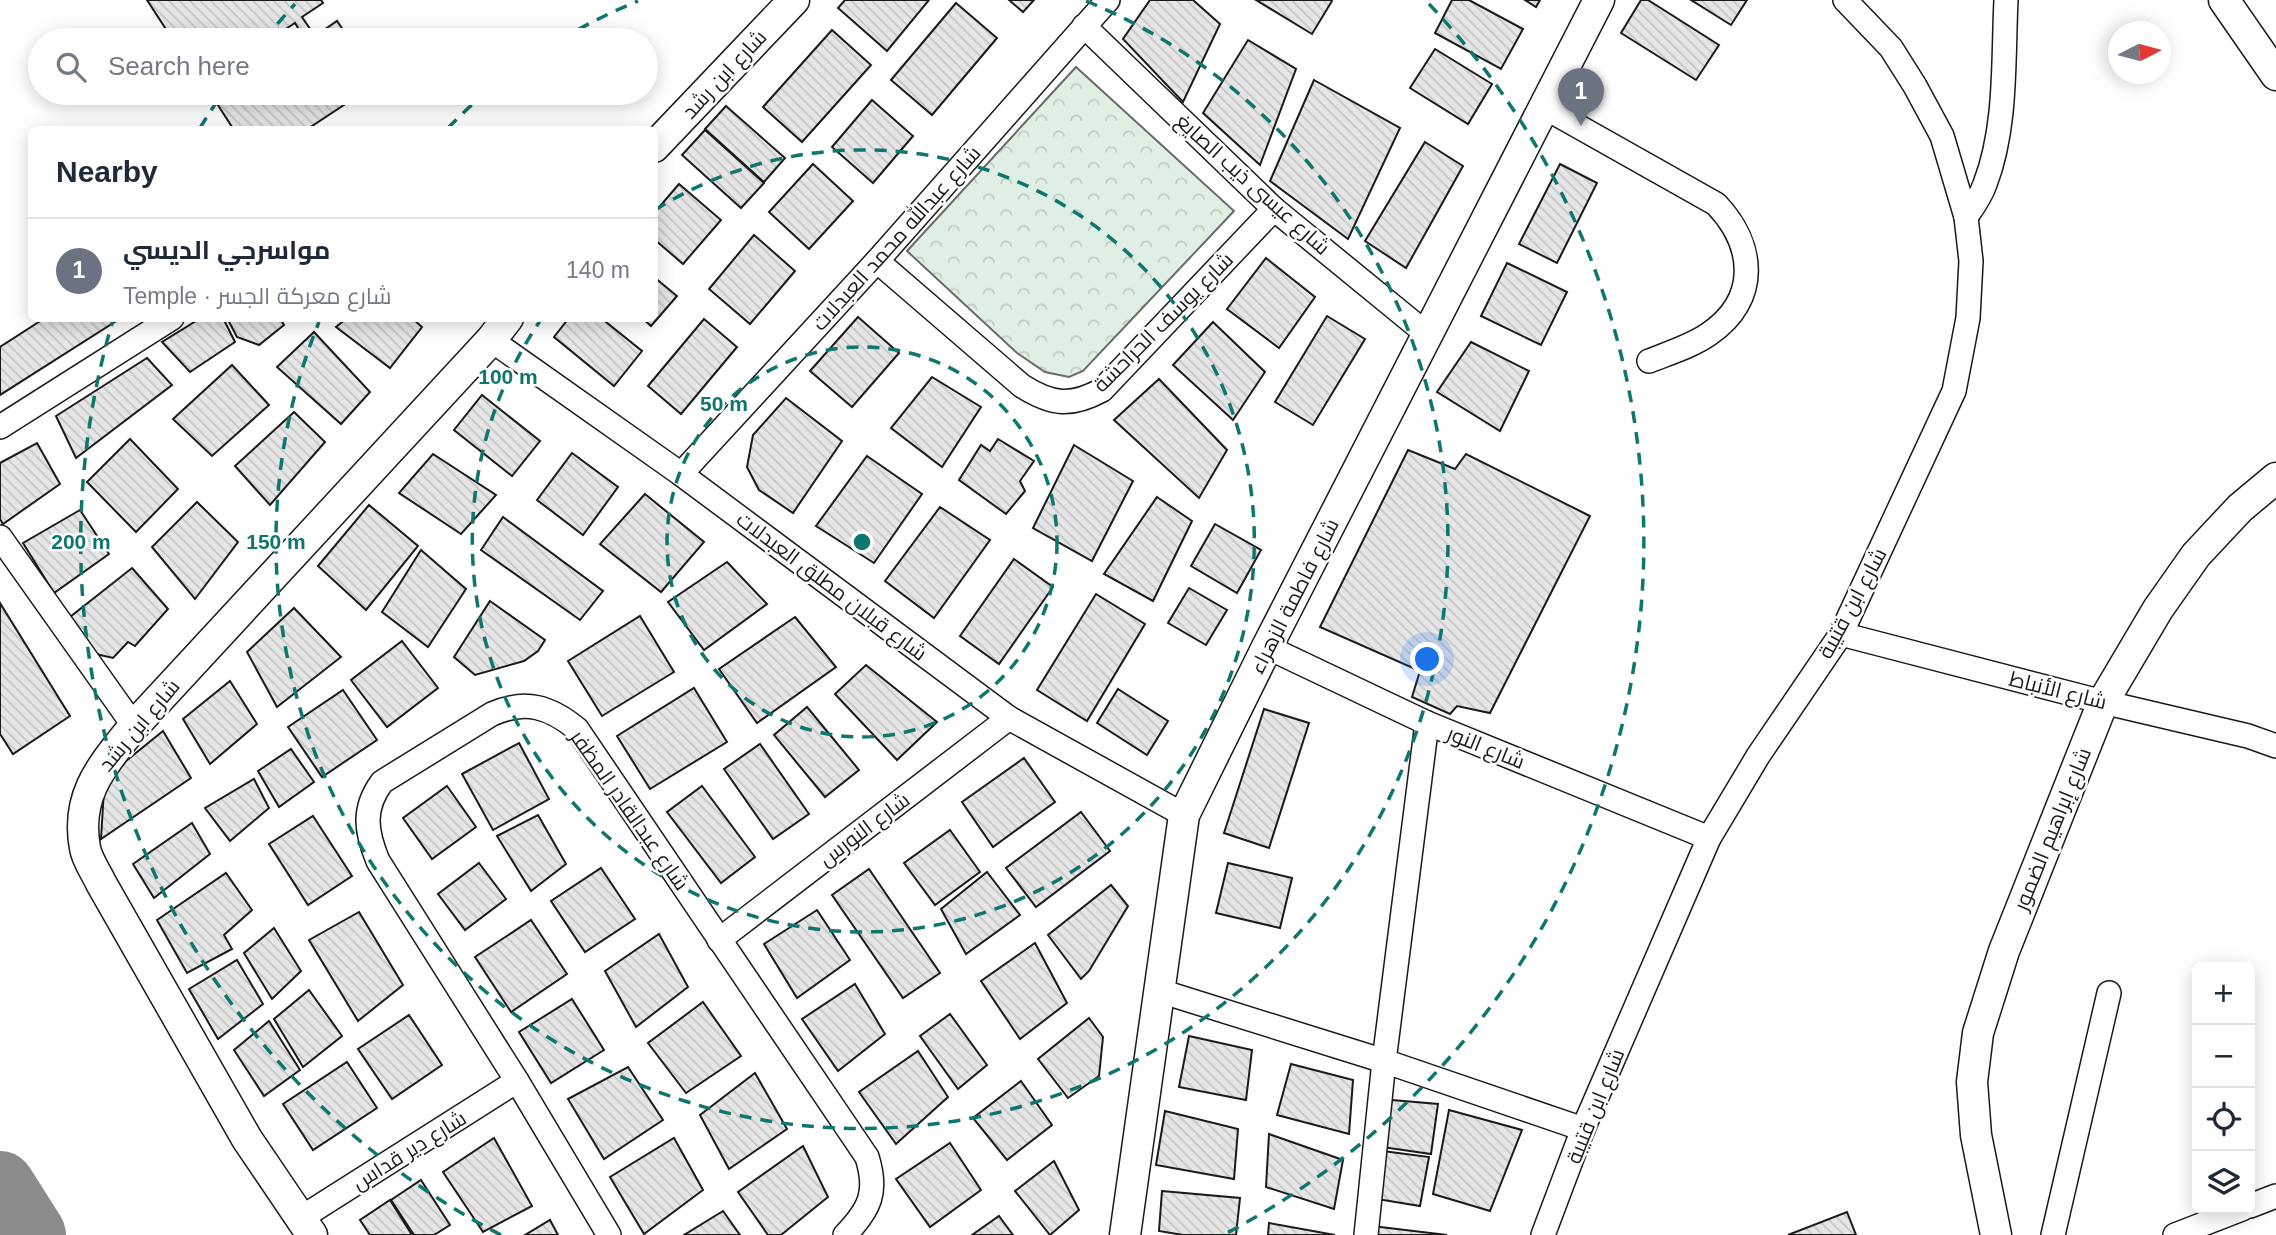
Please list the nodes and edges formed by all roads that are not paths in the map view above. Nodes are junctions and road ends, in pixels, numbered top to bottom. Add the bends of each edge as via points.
1 (794, 0) edge
2 (1108, 0) edge
3 (1598, 0) edge
4 (1845, 0) edge
5 (2006, 0) edge
6 (2224, 0) edge
7 (1084, 26) junction
8 (2276, 75) edge
9 (1542, 106) junction
10 (658, 143) edge
11 (1274, 209) junction
12 (1966, 217) junction
13 (877, 261) junction
14 (166, 322) edge
15 (499, 329) edge
16 (1429, 335) junction
17 (1649, 362) dead end
18 (0, 427) edge
19 (681, 474) junction
20 (2276, 478) edge
21 (0, 537) edge
22 (1841, 634) junction
23 (1267, 647) junction
24 (2103, 702) junction
25 (1009, 718) junction
26 (1427, 723) junction
27 (134, 726) junction
28 (2276, 746) edge
29 (1184, 815) junction
30 (1709, 838) junction
31 (719, 940) junction
32 (1160, 991) junction
33 (2109, 993) dead end
34 (1384, 1061) junction
35 (517, 1081) junction
36 (1583, 1129) junction
37 (2276, 1196) edge
38 (2255, 1204) edge
39 (1554, 1210) junction
40 (2229, 1214) edge
41 (306, 1227) edge
42 (609, 1235) edge
43 (845, 1235) edge
44 (1125, 1235) edge
45 (1366, 1235) edge
46 (1543, 1235) edge
47 (1559, 1235) edge
48 (1996, 1235) edge
49 (2053, 1235) edge
50 (2175, 1235) edge

1 - 10 street, شارع ابن رشد
2 - 7 street, شارع عبدالله محمد العبدلات
3 - 9 street, شارع فاطمة الزهراء
4 - 12 street, شارع ابن قتيبة via 1891,48 1915,86 1942,136
5 - 12 street via 1995,152 1984,187
6 - 8 street
7 - 11 street, شارع عيسى ذيب الصايغ
7 - 13 street, شارع عبدالله محمد العبدلات
9 - 16 street, شارع فاطمة الزهراء
9 - 17 street via 1716,204 1741,238 1746,276 1734,310 1706,336
11 - 13 street, شارع يوسف الحراحشة via 1102,390 1068,402 1040,397 1022,386
11 - 16 street, شارع عيسى ذيب الصايغ
12 - 22 street, شارع ابن قتيبة via 1971,261 1968,318 1954,391
13 - 19 street, شارع عبدالله محمد العبدلات
14 - 18 street
15 - 19 street, شارع قبلان مطلق العبدلات
15 - 27 street, شارع ابن رشد
16 - 23 street, شارع فاطمة الزهراء
19 - 25 street, شارع قبلان مطلق العبدلات
20 - 24 street, شارع إبراهيم الضمور via 2196,555
21 - 27 street
22 - 24 street, شارع الأنباط
22 - 30 street, شارع ابن قتيبة
23 - 26 street, شارع النور
23 - 29 street, شارع فاطمة الزهراء
24 - 28 street, شارع الأنباط
24 - 48 street, شارع إبراهيم الضمور via 2004,951 1978,1032 1972,1082 1976,1135
25 - 29 street, شارع قبلان مطلق العبدلات
25 - 31 street, شارع النورس
26 - 30 street, شارع النور
26 - 34 street
27 - 41 street, شارع ابن رشد via 90,786 83,819 85,850 247,1139
29 - 32 street, شارع فاطمة الزهراء
30 - 36 street, شارع ابن قتيبة
31 - 35 street, شارع عبدالقادر المظفر via 577,729 561,716 542,708 507,707 382,782 371,796 369,810 371,843 378,861
31 - 43 street, شارع عبدالقادر المظفر via 867,1157 872,1197
32 - 34 street
32 - 44 street, شارع فاطمة الزهراء
33 - 49 street
34 - 36 street
34 - 45 street
35 - 41 street, شارع دير قداس
35 - 42 street, شارع عبدالقادر المظفر
36 - 39 street, شارع ابن قتيبة
37 - 38 street
39 - 46 street, شارع ابن قتيبة
39 - 47 street
40 - 50 street

